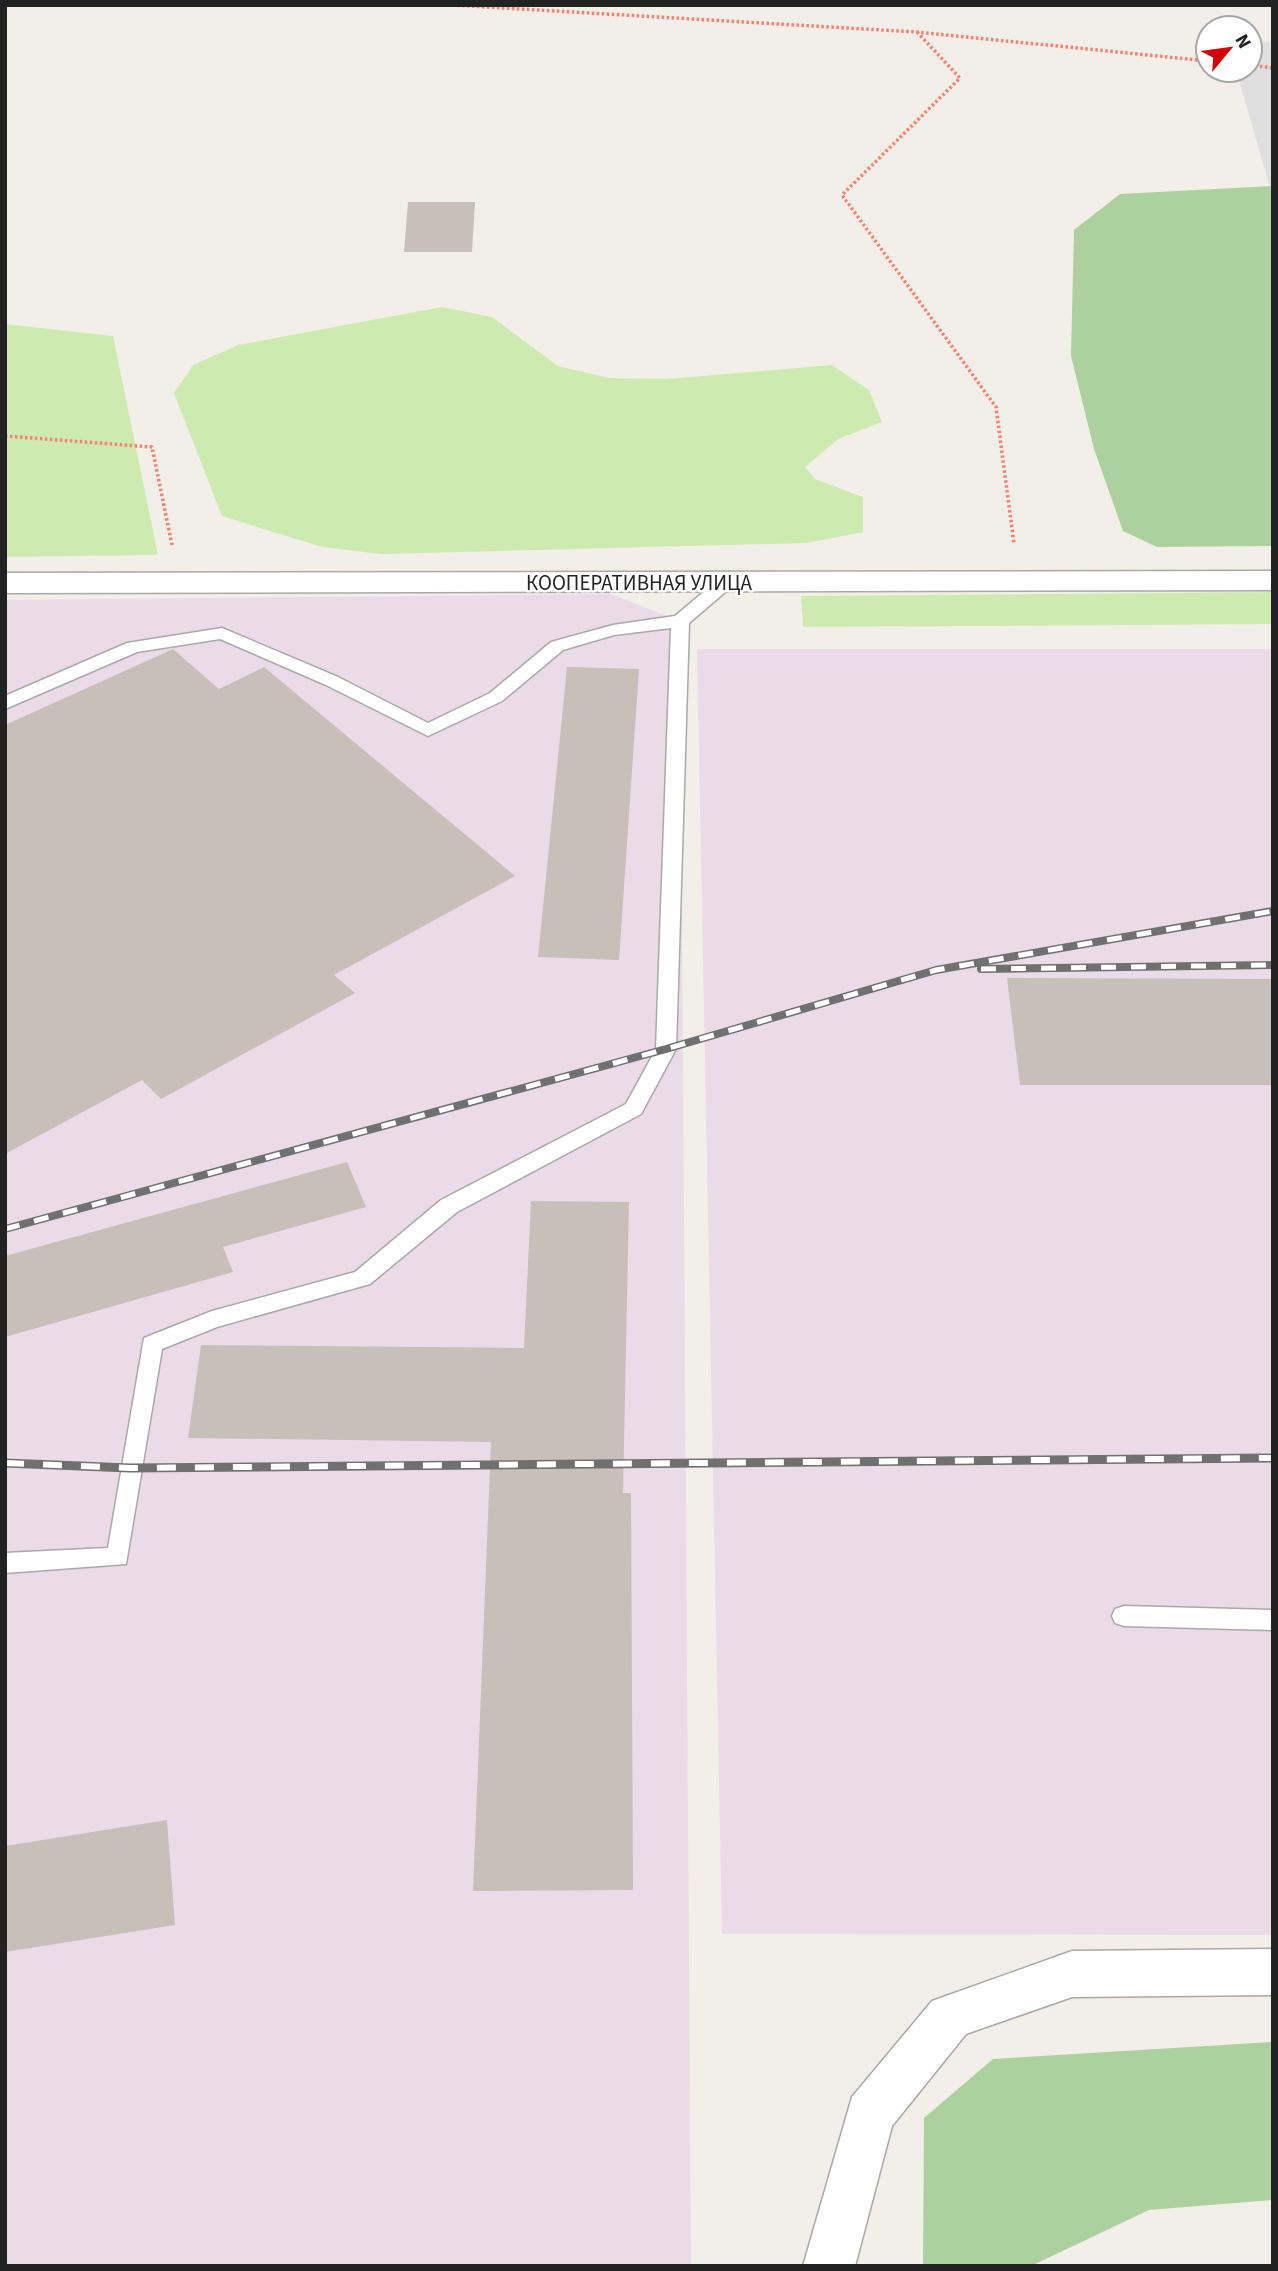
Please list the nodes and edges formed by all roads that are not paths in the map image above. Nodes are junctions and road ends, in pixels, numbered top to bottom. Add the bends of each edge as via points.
1 (1273, 580) edge
2 (5, 583) edge
3 (724, 584) junction
4 (680, 621) junction
5 (5, 704) edge
6 (5, 1563) edge
7 (1124, 1616) dead end
8 (1273, 1620) edge
9 (1273, 1972) edge
10 (829, 2266) edge

1 - 3 street, КООПЕРАТИВНАЯ УЛИЦА
2 - 3 street, КООПЕРАТИВНАЯ УЛИЦА
3 - 4 lane
4 - 5 lane via 613,630 558,646 496,697 428,730 222,633 133,648
4 - 6 lane via 666,1049 634,1109 449,1206 362,1278 212,1320 152,1344 118,1557
7 - 8 lane
9 - 10 street via 1072,1974 949,2017 870,2114

